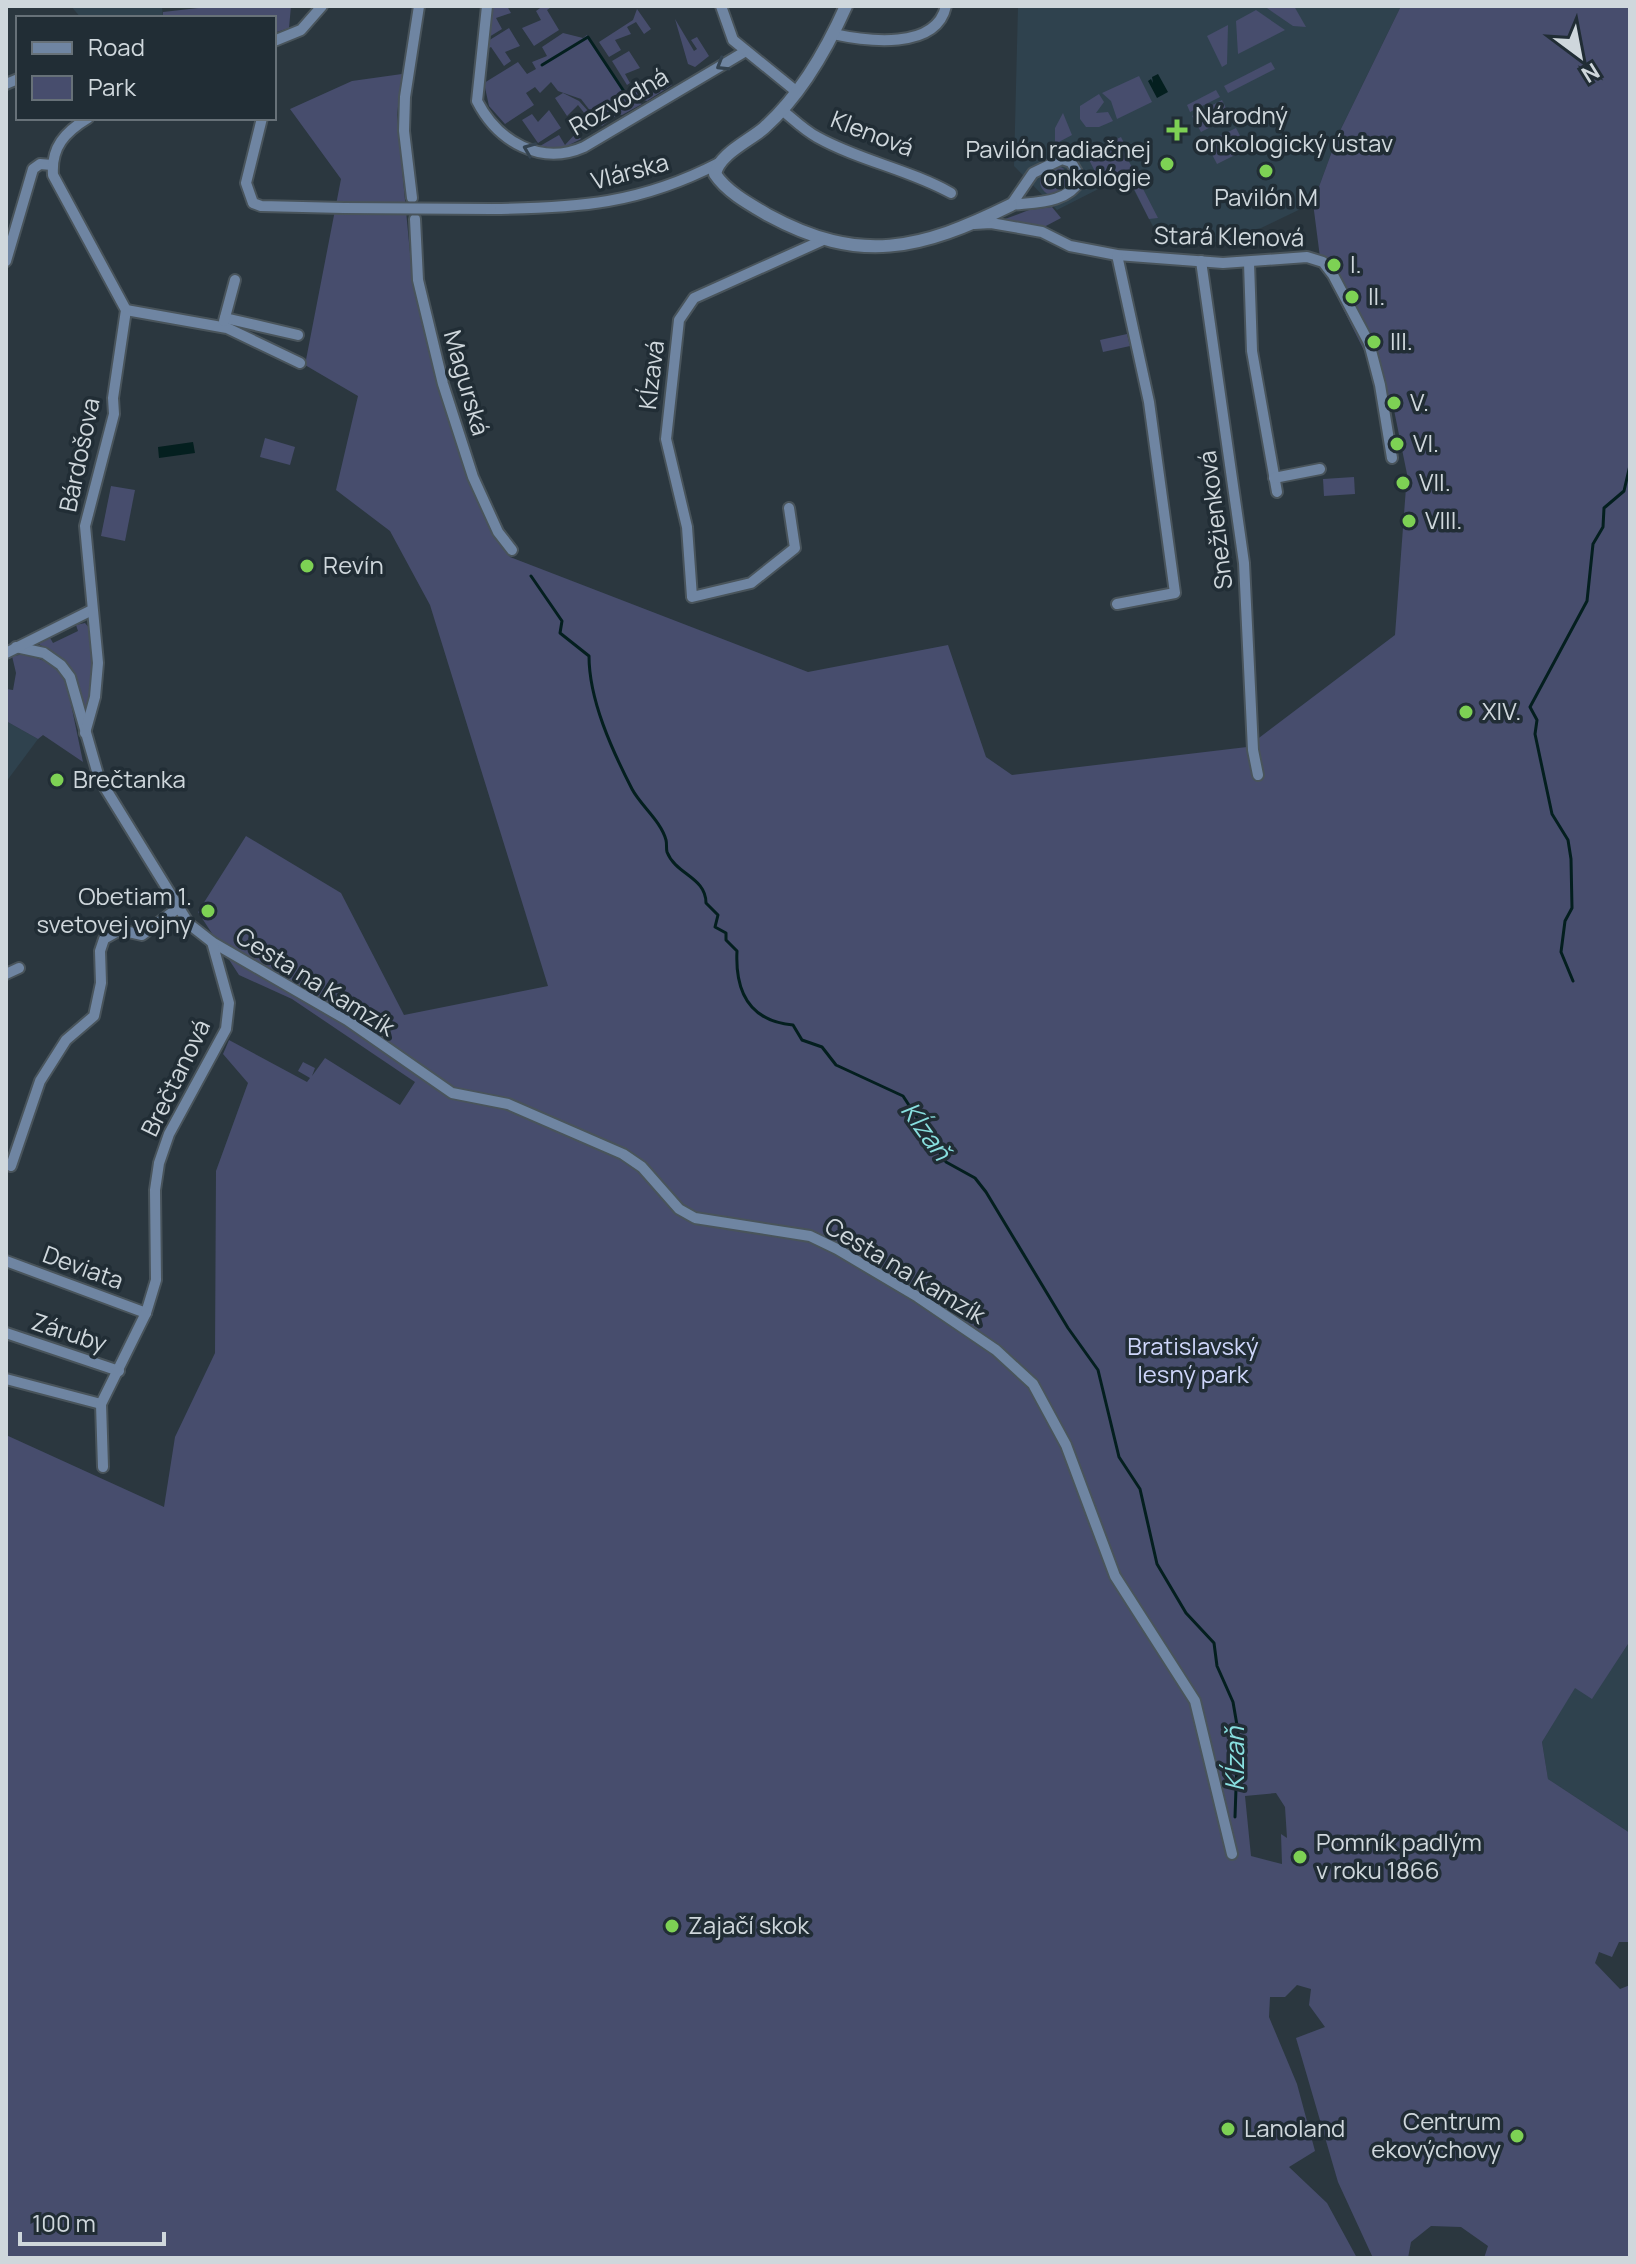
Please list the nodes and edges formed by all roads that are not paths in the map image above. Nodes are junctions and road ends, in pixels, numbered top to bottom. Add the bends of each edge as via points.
1 (322, 6) edge
2 (419, 6) edge
3 (487, 6) edge
4 (721, 6) edge
5 (846, 6) edge
6 (946, 6) edge
7 (833, 34) junction
8 (276, 40) edge
9 (746, 51) junction
10 (797, 92) junction
11 (782, 110) junction
12 (85, 120) edge
13 (262, 120) edge
14 (719, 163) junction
15 (52, 165) junction
16 (951, 193) dead end
17 (412, 198) dead end
18 (1011, 205) junction
19 (415, 219) dead end
20 (972, 224) junction
21 (821, 241) junction
22 (1117, 255) junction
23 (6, 261) edge
24 (1201, 261) junction
25 (1249, 263) junction
26 (235, 280) dead end
27 (126, 310) junction
28 (223, 322) junction
29 (298, 335) dead end
30 (300, 363) dead end
31 (1392, 458) dead end
32 (1320, 469) dead end
33 (1274, 478) junction
34 (1277, 492) dead end
35 (789, 508) dead end
36 (512, 550) dead end
37 (1117, 604) dead end
38 (92, 610) junction
39 (11, 650) edge
40 (84, 735) junction
41 (1258, 775) dead end
42 (178, 908) junction
43 (212, 942) junction
44 (19, 968) dead end
45 (6, 974) edge
46 (11, 1166) dead end
47 (6, 1261) edge
48 (146, 1313) junction
49 (6, 1333) edge
50 (119, 1371) junction
51 (6, 1379) edge
52 (101, 1404) junction
53 (103, 1467) dead end
54 (1232, 1854) dead end

1 - 8 street via 301,30
2 - 17 street via 405,97
9 -> 3 street, Rozvodná via 584,147 559,155 538,154 508,137 477,101
4 - 9 street via 733,40
5 - 7 street, Vlárska
6 - 7 street via 940,21 910,38 884,41
7 - 10 street, Vlárska
9 - 10 street
10 - 11 street, Vlárska
11 - 14 street, Vlárska
11 - 16 street, Klenová via 814,136
12 - 15 street via 60,140
13 - 14 street, Vlárska, bridge via 246,183 253,203 491,209 608,204 664,189
14 - 21 street, Stará Klenová via 715,174 724,186
15 - 23 street via 33,169
15 - 27 street via 58,187
18 - 18 street via 1055,200 1075,190 1081,179 1071,162 1062,159 1033,173
18 - 20 street
19 - 36 street, Magurská via 418,280 443,384 473,477
20 - 21 street, Stará Klenová via 907,244 865,247
20 - 22 street, Stará Klenová via 1042,232 1070,246
21 - 35 street, Kĺzavá via 694,298 679,320 666,439 687,527 692,597 751,583 795,548
22 - 24 street, Stará Klenová
22 - 37 street via 1149,402 1175,593
24 - 25 street, Stará Klenová
24 - 41 street, Snežienková via 1243,553
25 - 31 street, Stará Klenová via 1307,257 1328,268 1369,343
25 - 33 street via 1252,351
26 - 28 street
27 - 28 street
27 - 38 street, Bárdošova via 114,414 85,526
28 - 29 street
28 - 30 street
32 - 33 street
33 - 34 street
38 - 39 street
38 - 40 street via 98,663
39 - 40 street via 44,653 61,665 70,677
40 - 42 street via 99,778
42 - 43 street
42 - 46 street via 142,935 120,930 104,939 94,1016 66,1040 40,1081
43 - 48 street, Brečtanová via 229,1003 226,1029 169,1134 159,1163 157,1265
43 - 54 street, Cesta na Kamzík via 347,1020 452,1093 508,1104 623,1154 695,1218 810,1236 837,1249 918,1297 1020,1370 1044,1400 1066,1445 1115,1576 1195,1701
44 - 45 street
47 - 48 street, Deviata
48 - 50 street, Brečtanová
49 - 50 street, Záruby
50 - 52 street, Brečtanová
51 - 52 street
52 - 53 street

